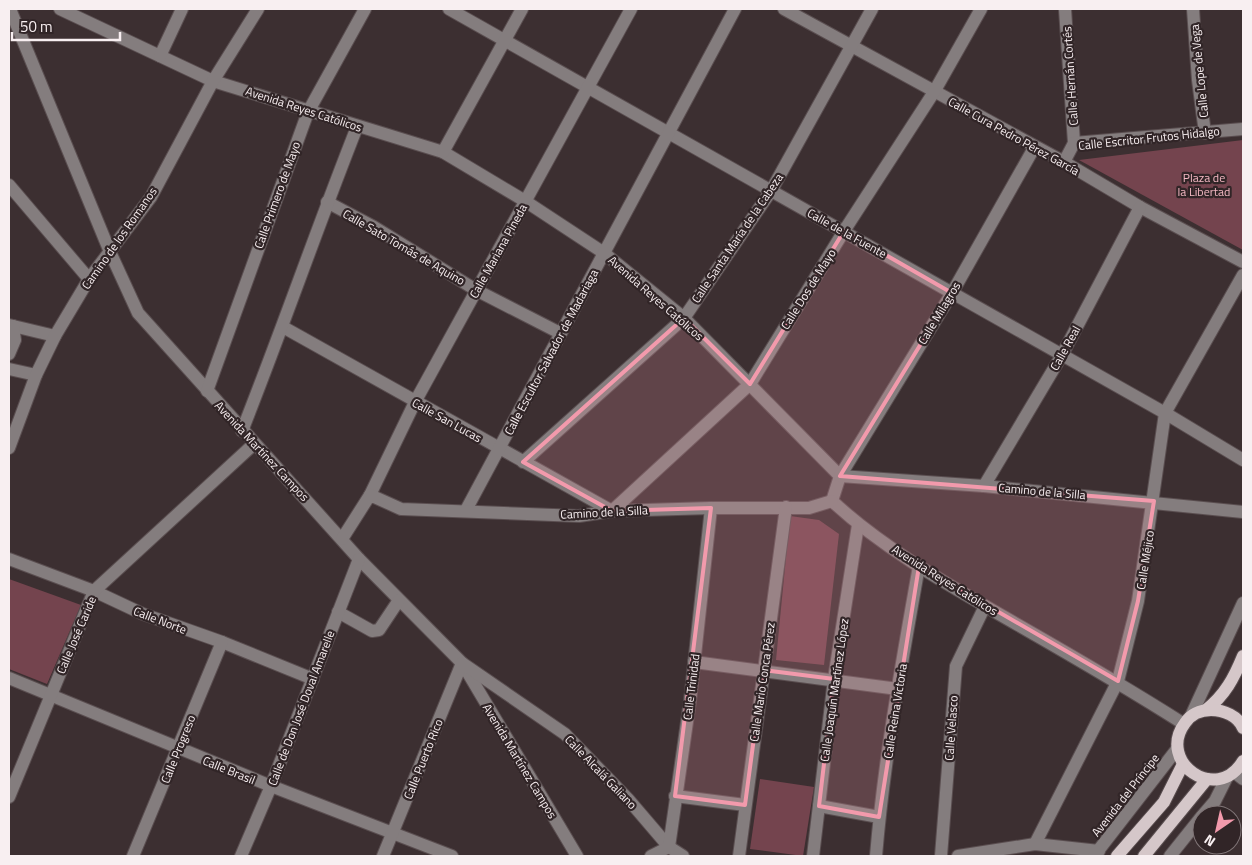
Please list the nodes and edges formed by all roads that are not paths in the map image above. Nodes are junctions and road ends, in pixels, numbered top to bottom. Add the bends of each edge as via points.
1 (10, 9) edge
2 (60, 9) edge
3 (182, 9) edge
4 (258, 9) edge
5 (366, 9) edge
6 (449, 9) edge
7 (522, 9) edge
8 (630, 9) edge
9 (735, 9) edge
10 (784, 9) edge
11 (872, 9) edge
12 (981, 9) edge
13 (1065, 9) edge
14 (1193, 9) edge
15 (89, 14) edge
16 (505, 40) junction
17 (850, 46) junction
18 (160, 56) junction
19 (213, 81) junction
20 (589, 87) junction
21 (934, 92) junction
22 (308, 112) junction
23 (357, 127) junction
24 (1243, 129) edge
25 (669, 133) junction
26 (1205, 133) junction
27 (1074, 144) junction
28 (1034, 148) junction
29 (443, 152) junction
30 (1064, 162) junction
31 (9, 185) edge
32 (771, 191) junction
33 (525, 201) junction
34 (327, 202) junction
35 (1140, 207) junction
36 (844, 231) junction
37 (110, 252) junction
38 (604, 253) junction
39 (1243, 262) edge
40 (1243, 275) edge
41 (89, 279) junction
42 (476, 290) junction
43 (952, 293) junction
44 (684, 318) junction
45 (11, 325) edge
46 (283, 327) junction
47 (560, 333) junction
48 (55, 336) junction
49 (9, 354) edge
50 (1062, 355) junction
51 (9, 369) edge
52 (36, 375) junction
53 (750, 384) junction
54 (207, 391) junction
55 (415, 402) junction
56 (1165, 413) junction
57 (242, 431) junction
58 (254, 444) junction
59 (9, 448) edge
60 (499, 449) junction
61 (1243, 460) edge
62 (522, 462) junction
63 (840, 476) junction
64 (984, 486) junction
65 (370, 495) junction
66 (832, 501) junction
67 (1154, 501) junction
68 (786, 507) junction
69 (711, 508) junction
70 (466, 510) junction
71 (612, 511) junction
72 (1243, 512) edge
73 (858, 525) junction
74 (342, 539) junction
75 (9, 559) edge
76 (359, 559) junction
77 (919, 566) junction
78 (94, 591) junction
79 (399, 600) junction
80 (1243, 603) edge
81 (985, 606) junction
82 (338, 612) junction
83 (222, 642) junction
84 (1243, 656) edge
85 (694, 662) junction
86 (462, 663) junction
87 (763, 670) junction
88 (9, 678) edge
89 (313, 679) junction
90 (834, 679) junction
91 (1118, 681) junction
92 (898, 689) junction
93 (50, 696) junction
94 (1206, 710) junction
95 (1188, 720) junction
96 (1243, 724) edge
97 (178, 749) junction
98 (1178, 750) junction
99 (1243, 761) edge
100 (1183, 764) junction
101 (1234, 776) edge
102 (1207, 779) junction
103 (271, 786) junction
104 (675, 796) junction
105 (9, 798) edge
106 (745, 805) junction
107 (1212, 805) edge
108 (819, 806) junction
109 (879, 816) junction
110 (1192, 829) edge
111 (393, 833) junction
112 (1035, 844) junction
113 (669, 847) junction
114 (1096, 854) edge
115 (133, 856) edge
116 (240, 856) edge
117 (383, 856) edge
118 (452, 856) edge
119 (578, 856) edge
120 (652, 856) edge
121 (683, 856) edge
122 (739, 856) edge
123 (813, 856) edge
124 (876, 856) edge
125 (941, 856) edge
126 (958, 856) edge
127 (1117, 856) edge
128 (1144, 856) edge
129 (1170, 856) edge

1 - 37 street, Avenida Martínez Campos
2 - 15 street, Avenida Reyes Católicos
3 - 18 street
4 - 19 street, Camino de los Romanos
5 - 22 street, Calle Primero de Mayo
6 - 16 street, Calle de la Fuente
7 - 16 street
8 - 20 street, Calle Mariana Pineda
9 - 25 street, Calle Escultor Salvador de Madariaga
10 - 17 street, Calle Cura Pedro Pérez García
11 - 17 street, Calle Santa María de la Cabeza
12 - 21 street, Calle Dos de Mayo
13 - 27 street, Calle Hernán Cortés
14 - 26 street, Calle Lope de Vega
15 - 18 street, Avenida Reyes Católicos
16 - 20 street, Calle de la Fuente
16 - 29 street
17 - 21 street, Calle Cura Pedro Pérez García
17 - 32 street, Calle Santa María de la Cabeza
18 - 19 street, Avenida Reyes Católicos
19 - 22 street, Avenida Reyes Católicos
19 - 37 street, Camino de los Romanos via 151,197
20 - 25 street, Calle de la Fuente
20 - 33 street, Calle Mariana Pineda
21 - 28 street, Calle Cura Pedro Pérez García
21 - 36 street, Calle Dos de Mayo
22 - 23 street, Avenida Reyes Católicos
22 - 54 street, Calle Primero de Mayo
23 - 29 street, Avenida Reyes Católicos
23 - 34 street
24 - 26 street, Calle Escritor Frutos Hidalgo
25 - 32 street, Calle de la Fuente
25 - 38 street, Calle Escultor Salvador de Madariaga
26 - 27 street, Calle Escritor Frutos Hidalgo
27 - 30 street, Calle Escritor Frutos Hidalgo
28 - 30 street, Calle Cura Pedro Pérez García
28 - 43 street, Calle Milagros
29 - 33 street, Avenida Reyes Católicos
30 - 35 street, Calle Cura Pedro Pérez García
31 - 41 street
32 - 36 street, Calle de la Fuente
32 - 44 street, Calle Santa María de la Cabeza
33 - 38 street, Avenida Reyes Católicos
33 - 42 street, Calle Mariana Pineda
34 - 42 street, Calle Sato Tomás de Aquino
34 - 46 street
35 - 39 street, Calle Cura Pedro Pérez García
35 - 50 street, Calle Real
36 - 43 street, Calle de la Fuente
36 - 53 street, Calle Dos de Mayo
37 - 41 street, Camino de los Romanos
37 - 54 street, Avenida Martínez Campos via 138,313
38 - 44 street, Avenida Reyes Católicos
38 - 47 street, Calle Escultor Salvador de Madariaga
40 - 56 street, Calle Méjico
41 - 48 street, Camino de los Romanos
42 - 47 street, Calle Sato Tomás de Aquino
42 - 55 street, Calle Mariana Pineda
43 - 50 street, Calle de la Fuente
43 - 63 street, Calle Milagros
44 - 53 street, Avenida Reyes Católicos
44 - 62 street, Calle Santa María de la Cabeza
45 - 48 street
45 - 49 street via 16,340
46 - 55 street, Calle San Lucas
46 - 57 street
47 - 60 street, Calle Escultor Salvador de Madariaga
48 - 52 street, Camino de los Romanos
50 - 56 street, Calle de la Fuente
50 - 64 street, Calle Real
51 - 52 street
52 - 59 street, Camino de los Romanos
53 - 63 street, Avenida Reyes Católicos
53 - 71 street, Calle Dos de Mayo
54 - 57 street, Avenida Martínez Campos
55 - 60 street, Calle San Lucas
55 - 65 street, Calle Mariana Pineda
56 - 61 street, Calle de la Fuente
56 - 67 street, Calle Méjico
57 - 58 street, Avenida Martínez Campos
58 - 74 street, Avenida Martínez Campos
58 - 78 street, Calle José Caride
60 - 62 street, Calle San Lucas
60 - 70 street, Calle Escultor Salvador de Madariaga
62 - 71 street, Calle San Lucas
63 - 64 street, Camino de la Silla
63 - 66 street
64 - 67 street, Camino de la Silla
65 - 70 street, Camino de la Silla via 401,508
65 - 74 street
66 - 68 street, Camino de la Silla via 809,508
66 - 73 street, Avenida Reyes Católicos
67 - 72 street, Camino de la Silla
67 - 91 street, Calle Méjico via 1138,600
68 - 69 street, Camino de la Silla
68 - 87 street, Calle Mario Conca Pérez
69 - 71 street, Camino de la Silla
69 - 85 street, Calle Trinidad
70 - 71 street, Camino de la Silla via 579,516
73 - 77 street, Avenida Reyes Católicos
73 - 90 street, Calle Joaquín Martínez López
74 - 76 street, Avenida Martínez Campos
75 - 78 street, Calle Norte
76 - 79 street, Avenida Martínez Campos
76 - 82 street, Calle de Don José Doval Amarelle
77 - 81 street, Avenida Reyes Católicos
77 - 92 street, Calle Reina Victoria
78 - 83 street, Calle Norte via 143,614
78 - 93 street, Calle José Caride
79 - 82 street via 378,630 372,631
79 - 86 street, Avenida Martínez Campos
80 - 95 street
81 - 91 street, Avenida Reyes Católicos
81 - 125 street, Calle Velasco via 956,666
82 - 89 street, Calle de Don José Doval Amarelle
83 - 89 street, Calle Norte
83 - 97 street, Calle Progreso
84 - 94 main road via 1221,698
85 - 87 street
85 - 104 street, Calle Trinidad
86 - 111 street, Calle Puerto Rico
86 - 113 street, Calle Alcalá Galiano via 565,734
86 - 119 street, Avenida Martínez Campos
87 - 90 street
87 - 106 street, Calle Mario Conca Pérez
88 - 93 street, Calle Brasil
89 - 103 street, Calle de Don José Doval Amarelle
90 - 92 street
90 - 108 street, Calle Joaquín Martínez López
91 - 95 street, Avenida Reyes Católicos
91 - 112 street, Calle Méjico
92 - 109 street, Calle Reina Victoria
93 - 97 street, Calle Brasil
93 - 105 street, Calle José Caride
94 - 95 main road
94 - 96 main road via 1219,710
95 - 98 main road via 1179,732
97 - 103 street, Calle Brasil
97 - 115 street, Calle Progreso
98 - 100 main road
98 - 114 street, Avenida del Príncipe
99 - 101 main road
100 - 102 main road via 1193,774
100 - 127 main road via 1164,802
101 - 102 main road
101 - 107 street
102 - 128 main road
103 - 111 street, Calle Brasil
103 - 116 street, Calle de Don José Doval Amarelle
104 - 106 street
104 - 113 street, Calle Trinidad
106 - 122 street, Calle Mario Conca Pérez
108 - 109 street
108 - 123 street, Calle Joaquín Martínez López
109 - 124 street, Calle Reina Victoria
110 - 129 street
111 - 117 street, Calle Puerto Rico
111 - 118 street, Calle Brasil
112 - 114 street
112 - 126 street
113 - 120 street
113 - 121 street, Calle Alcalá Galiano

